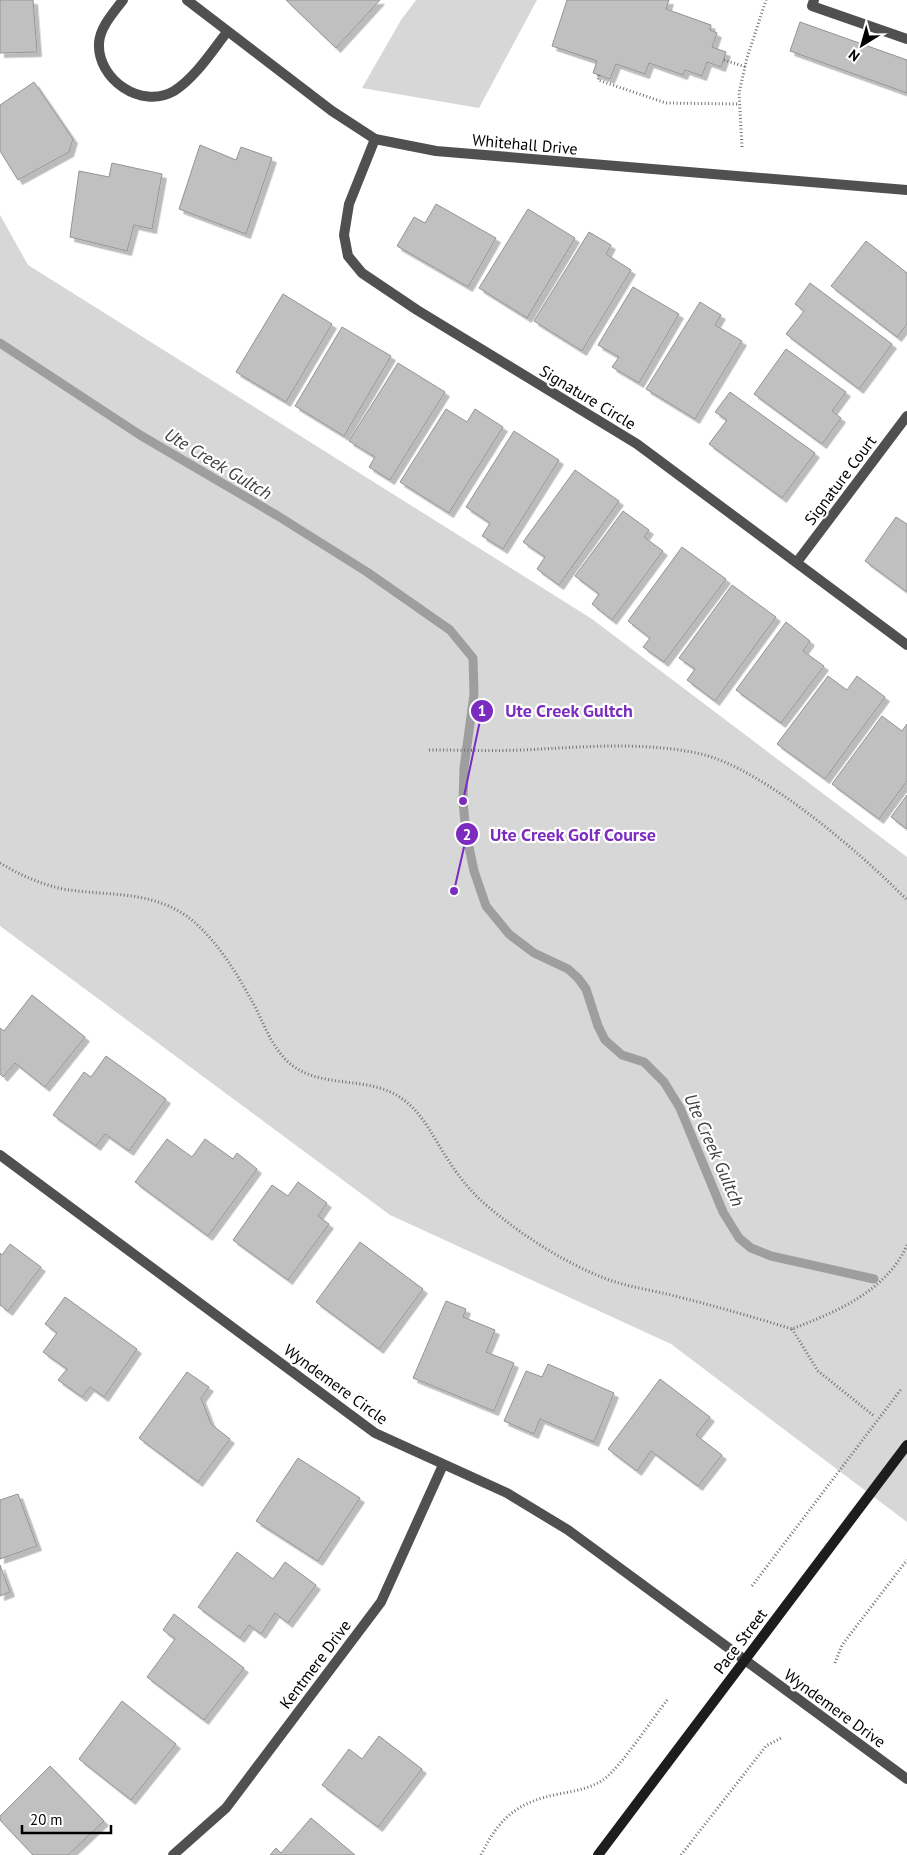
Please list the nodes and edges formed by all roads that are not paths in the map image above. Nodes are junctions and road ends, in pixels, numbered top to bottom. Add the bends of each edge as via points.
1 (123, 0) edge
2 (187, 0) edge
3 (814, 0) edge
4 (227, 32) junction
5 (907, 39) edge
6 (375, 139) junction
7 (907, 190) edge
8 (907, 416) edge
9 (797, 562) junction
10 (907, 645) edge
11 (0, 1155) edge
12 (907, 1445) edge
13 (443, 1465) junction
14 (744, 1660) junction
15 (907, 1779) edge
16 (173, 1855) edge
17 (598, 1855) edge

1 - 4 street via 102,31 100,56 118,83 143,98 173,92
2 - 4 street, Whitehall Drive
3 - 5 street via 812,6
4 - 6 street, Whitehall Drive via 332,111
6 - 7 street, Whitehall Drive via 436,151
6 - 9 street, Signature Circle via 349,204 344,235 348,256 362,273 637,444
8 - 9 street, Signature Court
9 - 10 street, Signature Circle
11 - 13 street, Wyndemere Circle via 374,1432
12 - 14 main road, Pace Street
13 - 14 street, Wyndemere Circle via 537,1509
13 - 16 street, Kentmere Drive via 381,1602 226,1808
14 - 15 street, Wyndemere Drive
14 - 17 main road, Pace Street

